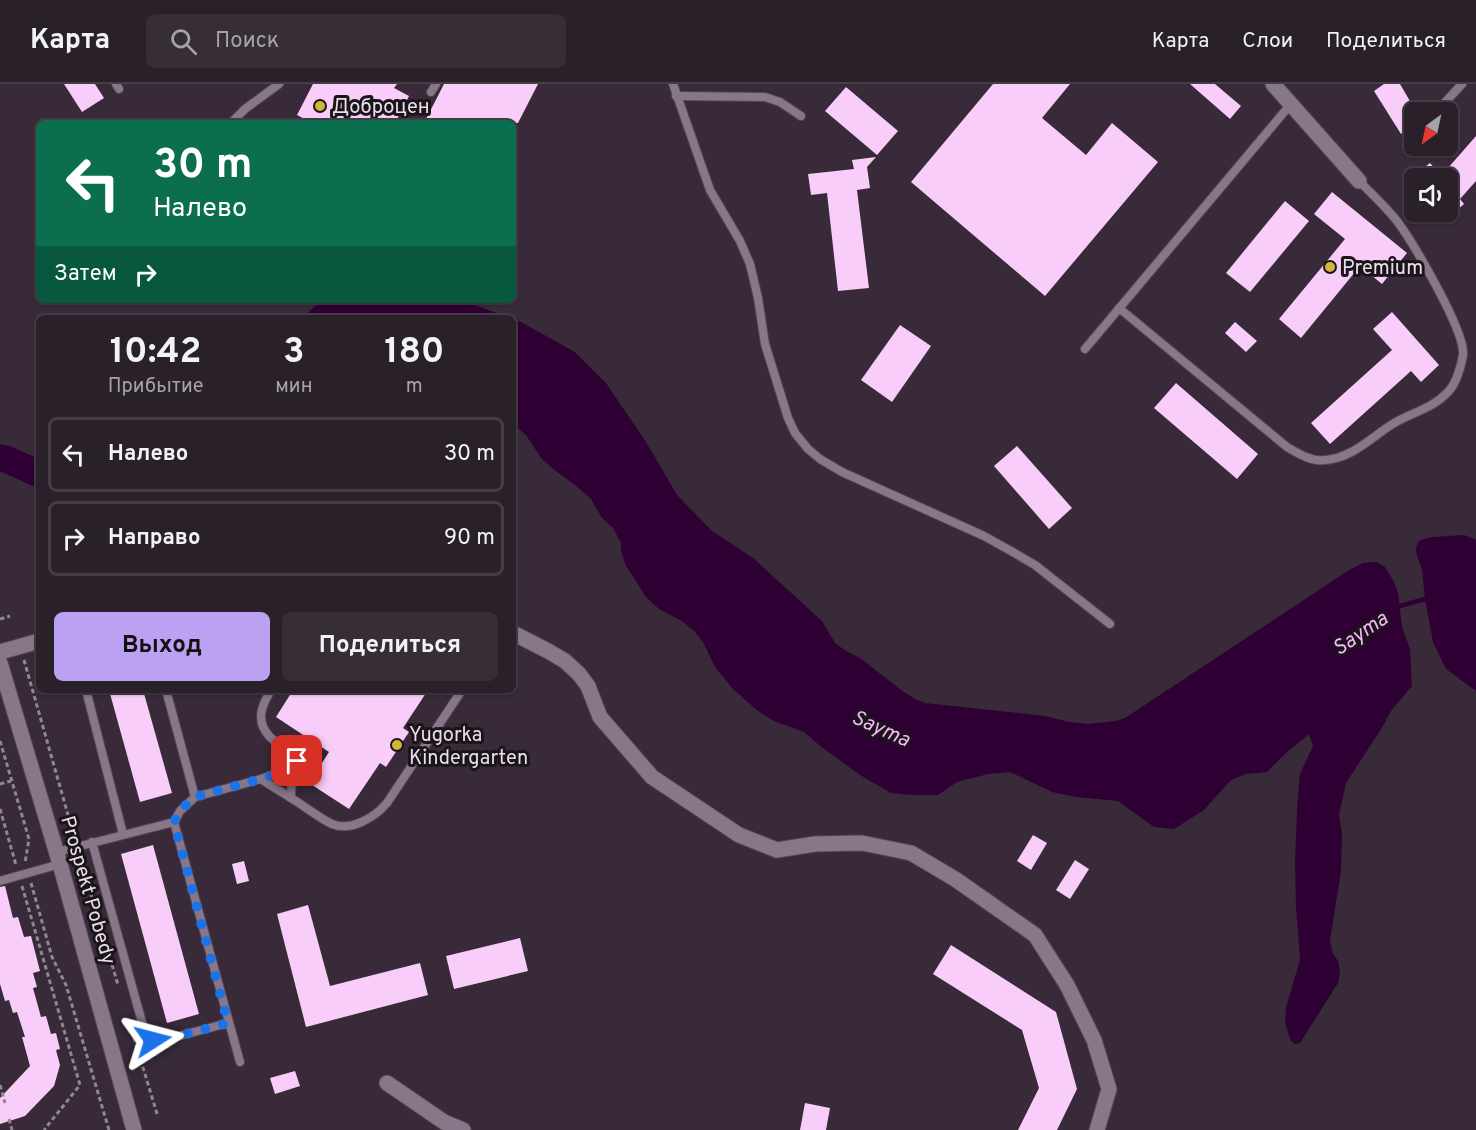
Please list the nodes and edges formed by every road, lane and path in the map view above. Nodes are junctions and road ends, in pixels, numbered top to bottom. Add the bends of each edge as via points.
1 (279, 84) edge
2 (673, 84) edge
3 (1273, 84) edge
4 (1462, 84) edge
5 (676, 96) junction
6 (1445, 102) edge
7 (1290, 105) junction
8 (801, 116) dead end
9 (234, 120) edge
10 (1359, 181) joint
11 (1119, 308) junction
12 (1085, 349) dead end
13 (10, 616) dead end
14 (0, 619) edge
15 (1110, 624) dead end
16 (516, 635) edge
17 (36, 642) edge
18 (20, 646) junction
19 (0, 652) edge
20 (0, 663) edge
21 (87, 693) edge
22 (167, 693) edge
23 (269, 693) edge
24 (460, 693) edge
25 (0, 741) edge
26 (292, 768) junction
27 (261, 779) junction
28 (11, 781) junction
29 (0, 784) edge
30 (195, 797) junction
31 (291, 798) junction
32 (0, 809) edge
33 (174, 822) junction
34 (123, 834) junction
35 (92, 842) junction
36 (76, 846) junction
37 (58, 858) junction
38 (23, 875) junction
39 (0, 881) edge
40 (121, 993) dead end
41 (228, 1023) junction
42 (134, 1038) dead end
43 (240, 1062) dead end
44 (387, 1083) dead end
45 (0, 1085) edge
46 (5, 1103) dead end
47 (158, 1117) dead end
48 (9, 1119) dead end
49 (12, 1130) edge
50 (44, 1130) edge
51 (109, 1130) edge
52 (134, 1130) edge
53 (463, 1130) edge
54 (1097, 1130) edge

1 - 9 lane
2 - 5 lane
3 - 7 street
4 - 6 lane
5 - 8 lane via 765,97
5 - 15 lane via 710,190 750,264 765,344 788,418 808,449 842,472 1011,551
7 - 10 street
7 - 11 lane
10 - 11 lane via 1411,241 1456,326 1463,353 1449,392 1347,455 1324,461 1287,447
11 - 12 lane
13 - 14 path
16 - 54 street via 565,661 579,674 600,717 652,777 739,835 777,850 862,843 911,853 1035,935 1067,985 1094,1040 1109,1089
17 - 18 street
18 - 19 street
18 - 36 path
20 - 37 street, Prospekt Pobedy
21 - 34 lane
22 - 30 lane
23 - 26 lane via 263,703 263,726 269,736 297,756
24 - 31 lane via 376,814 341,826
25 - 28 path
26 - 27 lane
26 - 31 lane
27 - 30 lane
27 - 31 lane
28 - 29 path
28 - 38 path via 30,839
30 - 33 lane
32 - 38 path
33 - 34 lane
33 - 41 lane
34 - 35 lane
35 - 36 lane
35 - 41 lane via 149,1038 160,1041
36 - 37 lane
36 - 40 path
37 - 38 lane
37 - 52 street, Prospekt Pobedy
38 - 39 lane
38 - 50 path via 80,1085
38 - 51 path via 66,985
41 - 43 lane
42 - 47 path
44 - 53 street via 444,1122
45 - 46 path
48 - 49 path

